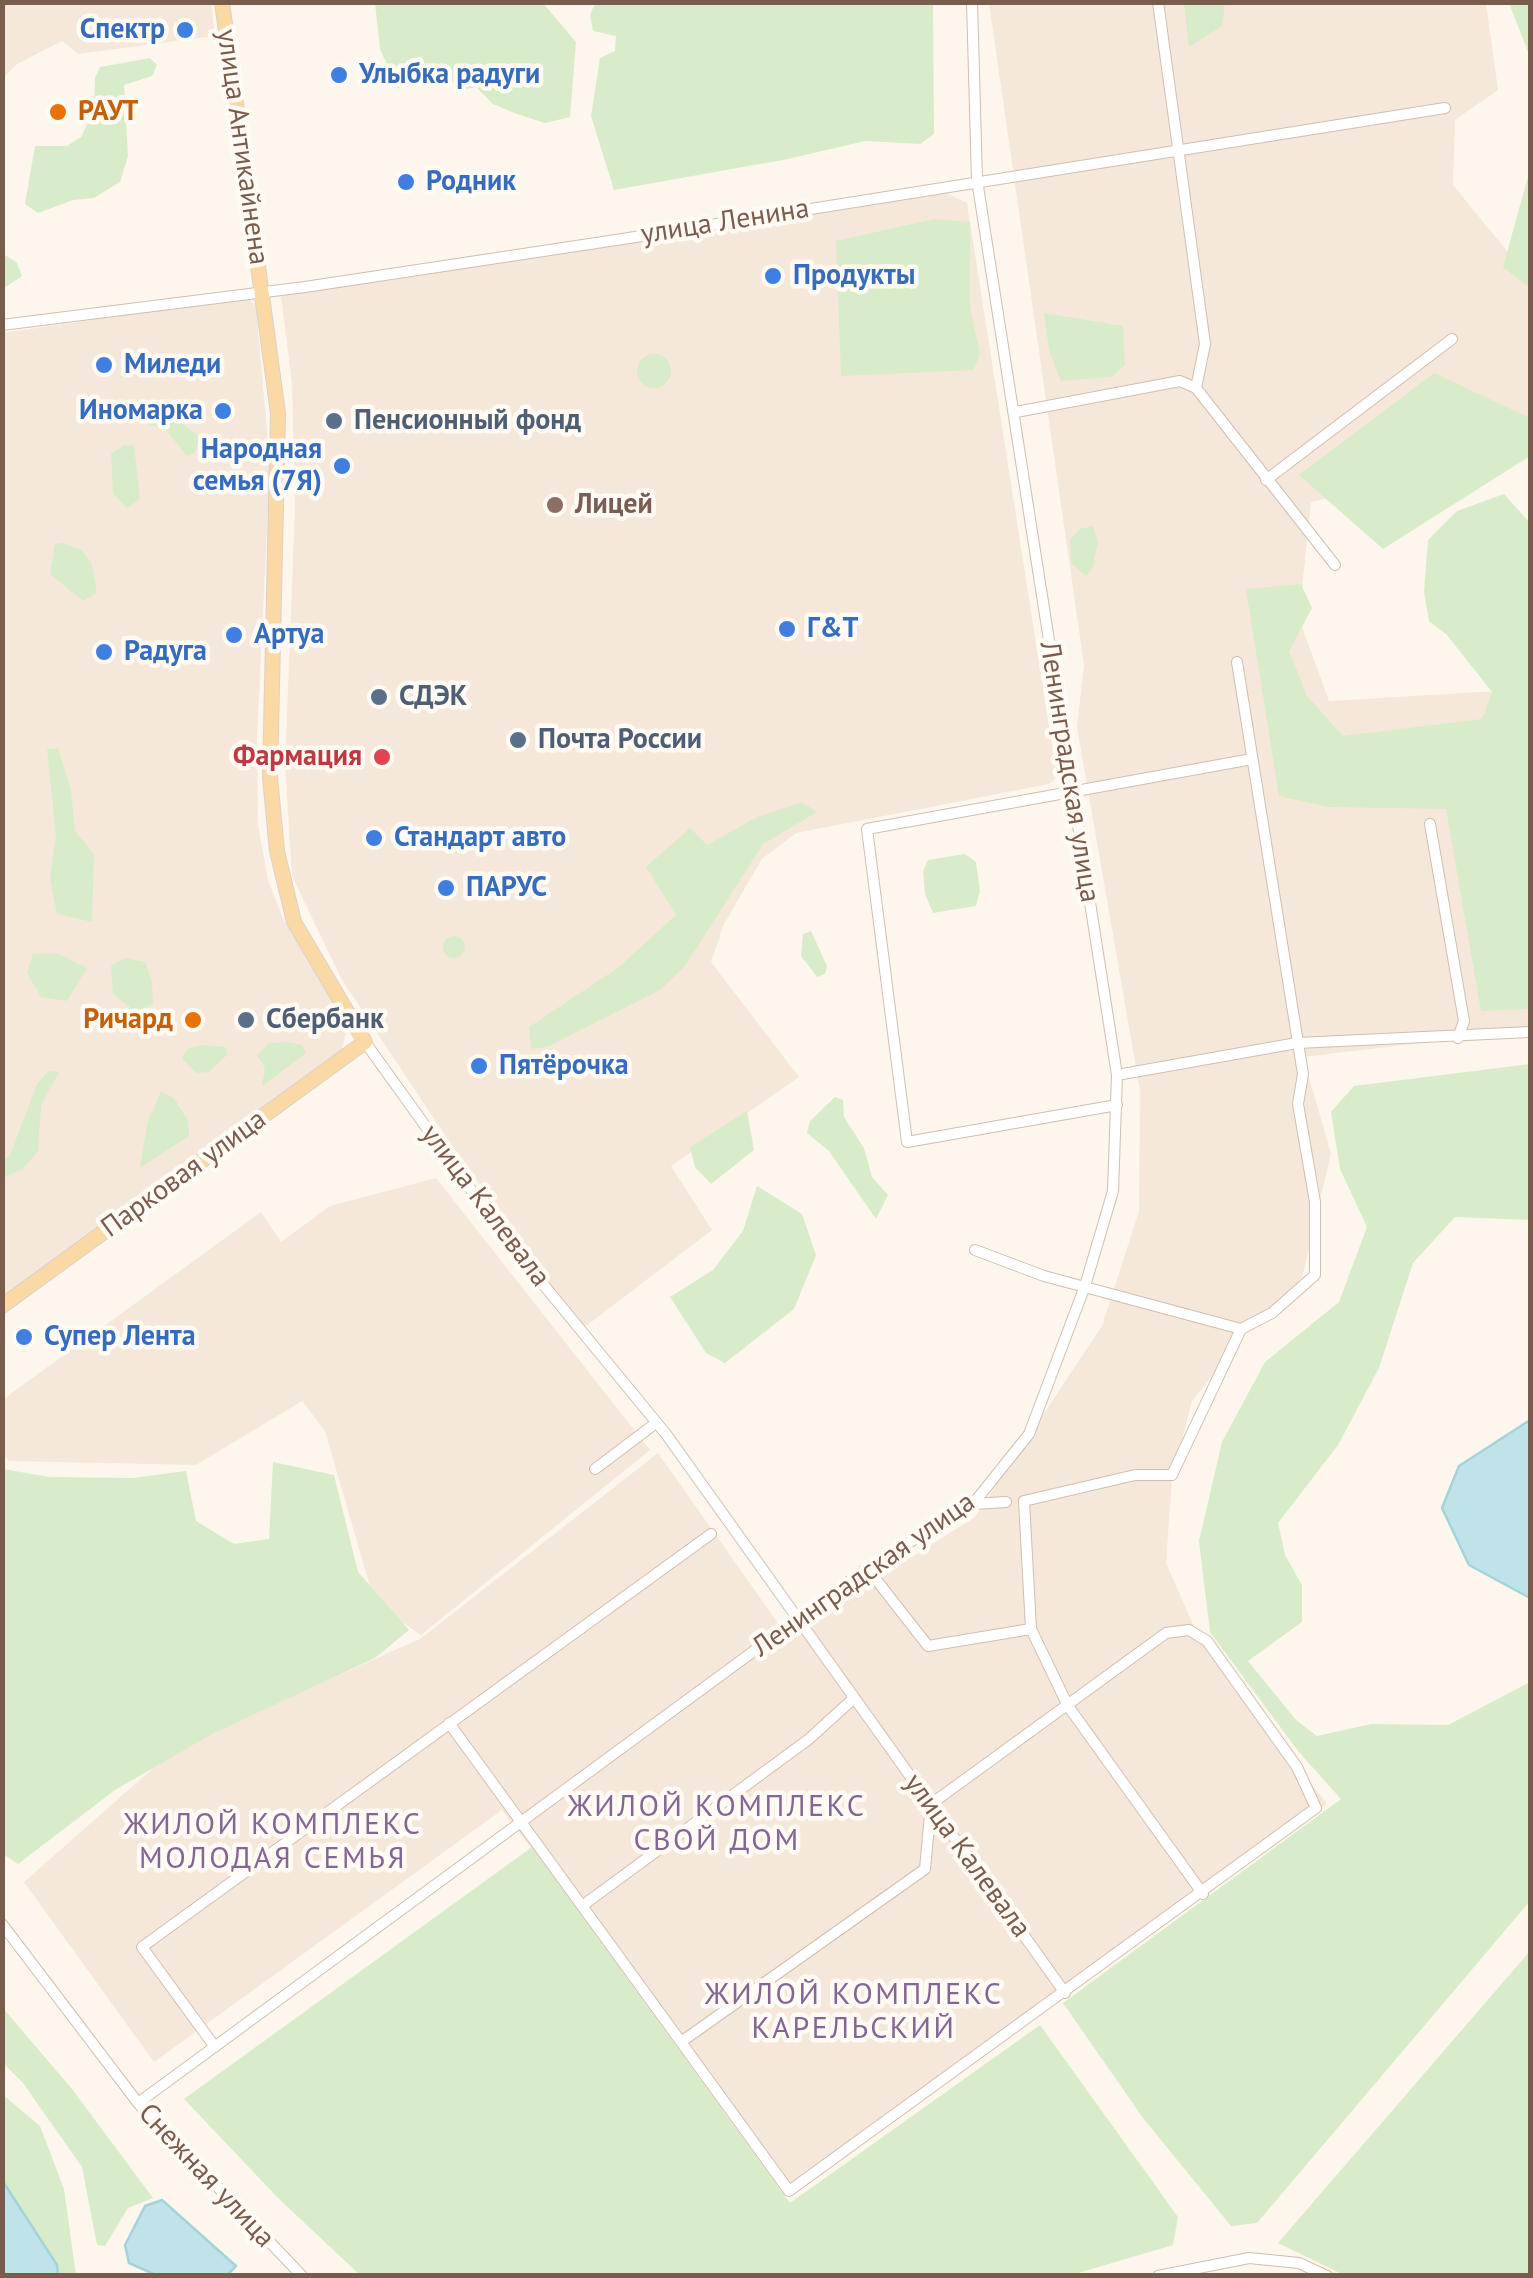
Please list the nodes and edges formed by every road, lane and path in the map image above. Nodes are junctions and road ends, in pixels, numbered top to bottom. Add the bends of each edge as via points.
1 (222, 2) edge
2 (972, 2) edge
3 (1158, 2) edge
4 (1445, 108) dead end
5 (1178, 148) junction
6 (977, 180) junction
7 (262, 291) junction
8 (2, 325) edge
9 (1452, 339) dead end
10 (1196, 388) junction
11 (1016, 412) junction
12 (1266, 480) junction
13 (1336, 565) dead end
14 (1237, 662) dead end
15 (1252, 759) junction
16 (1072, 789) junction
17 (1430, 824) dead end
18 (1530, 1032) edge
19 (1458, 1038) junction
20 (365, 1042) junction
21 (1297, 1044) junction
22 (1117, 1075) junction
23 (1117, 1105) junction
24 (975, 1250) dead end
25 (1085, 1286) junction
26 (2, 1306) edge
27 (1240, 1329) junction
28 (656, 1423) junction
29 (595, 1468) dead end
30 (1006, 1502) dead end
31 (972, 1504) junction
32 (729, 1526) junction
33 (867, 1568) junction
34 (798, 1621) junction
35 (1031, 1629) junction
36 (854, 1700) junction
37 (1068, 1706) junction
38 (448, 1723) junction
39 (931, 1804) junction
40 (522, 1823) junction
41 (1203, 1894) junction
42 (582, 1906) junction
43 (2, 1924) edge
44 (1065, 1993) junction
45 (681, 2042) junction
46 (215, 2047) junction
47 (138, 2103) junction
48 (302, 2276) edge
49 (1158, 2276) edge
50 (1327, 2276) edge

1 - 7 main road, улица Антикайнена
2 - 6 street, Ленинградская улица
3 - 5 street
4 - 5 street, улица Ленина
5 - 6 street, улица Ленина
5 - 10 street via 1205,344
6 - 7 street, улица Ленина
6 - 11 street, Ленинградская улица
7 - 8 street, улица Ленина
7 - 20 main road, улица Калевала via 280,463 270,777 276,850 294,922
9 - 12 street
10 - 11 street via 1180,382
10 - 12 street
11 - 16 street, Ленинградская улица
12 - 13 street
14 - 15 street
15 - 16 street
15 - 21 street
16 - 22 street, Ленинградская улица
16 - 23 street via 867,829 908,1142
17 - 19 street via 1464,1021
18 - 19 street
19 - 21 street
20 - 26 main road, Парковая улица
20 - 28 street, улица Калевала via 510,1244
21 - 22 street
21 - 27 street via 1316,1274
22 - 23 street, Ленинградская улица
23 - 25 street, Ленинградская улица via 1114,1191
24 - 25 street
25 - 27 street
25 - 31 street, Ленинградская улица via 1028,1434
27 - 35 street via 1172,1474 1135,1475 1024,1501
28 - 29 street
28 - 32 street, улица Калевала
30 - 31 street
31 - 33 street, Ленинградская улица
32 - 34 street, улица Калевала
32 - 38 street
33 - 34 street, Ленинградская улица
33 - 35 street via 928,1646
34 - 36 street, улица Калевала
34 - 40 street, Ленинградская улица
35 - 37 street
36 - 39 street, улица Калевала
36 - 42 street
37 - 39 street
37 - 41 street
37 - 41 street via 1166,1633 1190,1630 1218,1657 1298,1767 1316,1808
38 - 40 street
38 - 46 street via 142,1948
39 - 44 street, улица Калевала
39 - 45 street via 925,1869
40 - 42 street
40 - 46 street, Ленинградская улица
41 - 44 street
42 - 45 street
43 - 47 street, Снежная улица
44 - 45 street via 789,2191
46 - 47 street, Ленинградская улица
47 - 48 street, Снежная улица
49 - 50 street via 1250,2258 1299,2263

